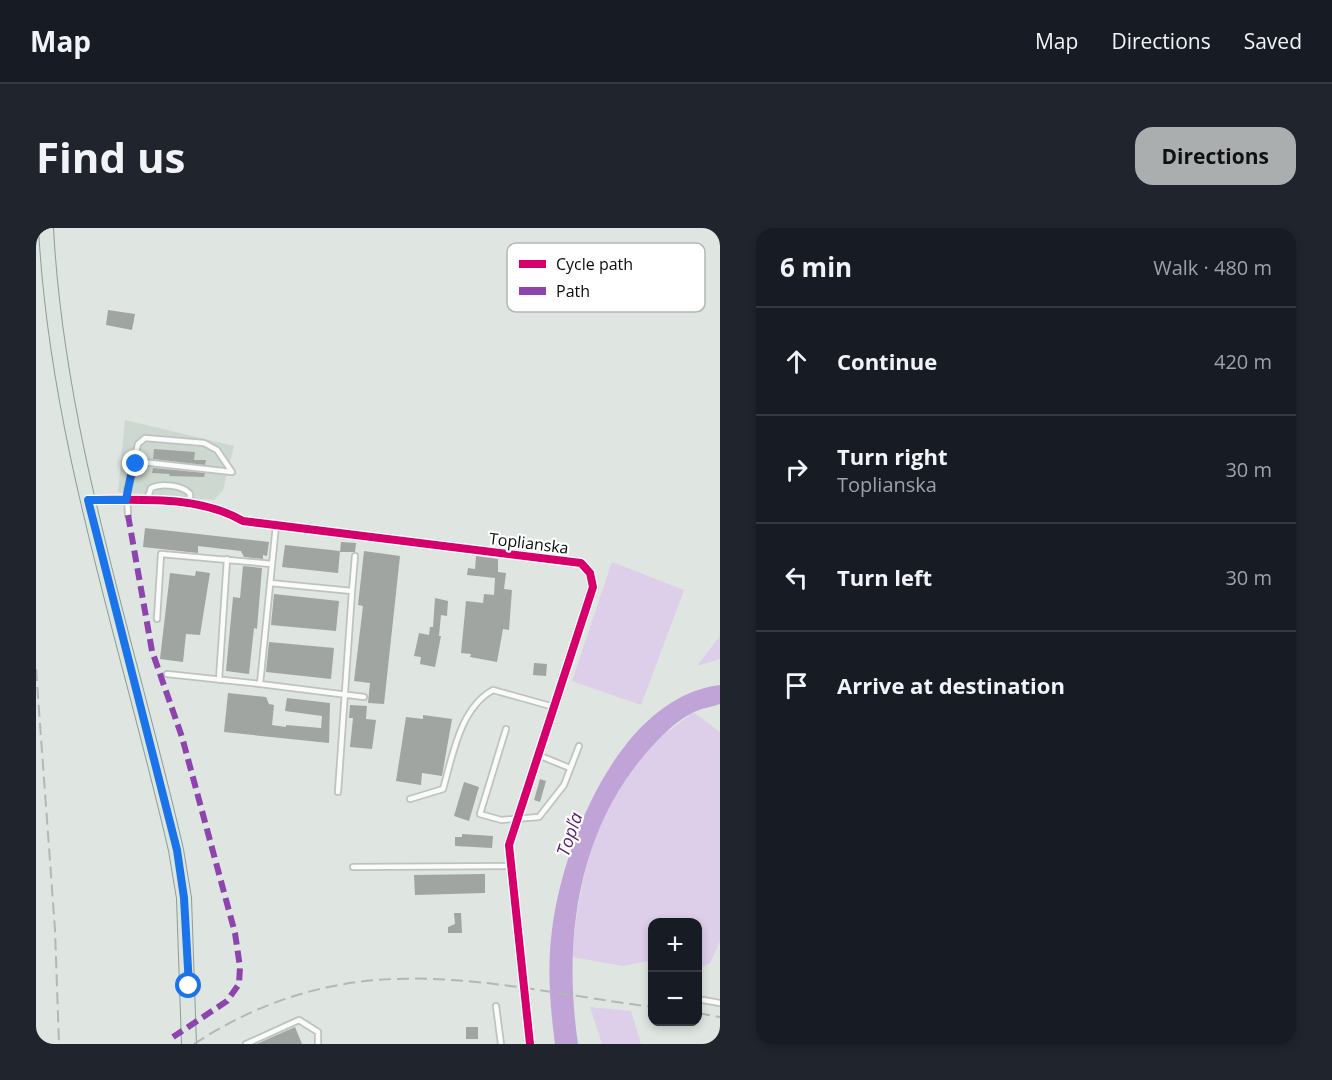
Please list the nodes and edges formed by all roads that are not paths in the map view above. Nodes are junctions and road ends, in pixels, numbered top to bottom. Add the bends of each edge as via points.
1 (46, 228) edge
2 (132, 470) junction
3 (88, 500) junction
4 (126, 500) junction
5 (147, 500) junction
6 (190, 504) junction
7 (128, 515) dead end
8 (276, 525) junction
9 (355, 556) dead end
10 (227, 559) junction
11 (272, 564) junction
12 (270, 583) junction
13 (352, 591) junction
14 (157, 619) dead end
15 (167, 674) dead end
16 (219, 680) junction
17 (260, 684) junction
18 (345, 695) junction
19 (364, 697) dead end
20 (554, 707) junction
21 (506, 729) dead end
22 (579, 746) dead end
23 (538, 755) junction
24 (570, 768) junction
25 (338, 792) dead end
26 (410, 800) dead end
27 (518, 819) junction
28 (511, 866) junction
29 (353, 867) dead end
30 (703, 1000) dead end
31 (720, 1003) edge
32 (496, 1006) dead end
33 (189, 1044) edge
34 (246, 1044) edge
35 (318, 1044) edge
36 (501, 1044) edge
37 (530, 1044) edge

1 - 3 main road via 64,393
2 - 2 lane via 142,462 232,472 218,450 204,443 145,438 138,444
2 - 4 lane
3 - 4 street, Toplianska
3 - 33 main road via 177,850 184,898
4 - 5 street, Toplianska
4 - 7 lane
5 - 6 street, Toplianska
5 - 6 lane via 151,488 184,488 190,494
6 - 8 street, Toplianska via 223,510 243,521
8 - 11 lane
8 - 20 street, Toplianska via 581,563 590,573 593,587
9 - 13 lane
10 - 11 lane
10 - 14 lane via 161,554
10 - 16 lane
11 - 12 lane
12 - 13 lane
12 - 17 lane
13 - 18 lane
15 - 16 lane
16 - 17 lane
17 - 18 lane
18 - 19 lane
18 - 25 lane
20 - 23 street, Toplianska
20 - 26 lane via 493,690 478,698 466,719 443,789
21 - 27 lane via 480,814 501,820
22 - 24 lane
23 - 24 lane
23 - 27 street, Toplianska
24 - 27 lane via 564,785 539,817
27 - 28 street, Toplianska via 509,845
28 - 29 lane
28 - 37 street, Toplianska
30 - 31 lane
32 - 36 lane
34 - 35 lane via 300,1020 318,1032

